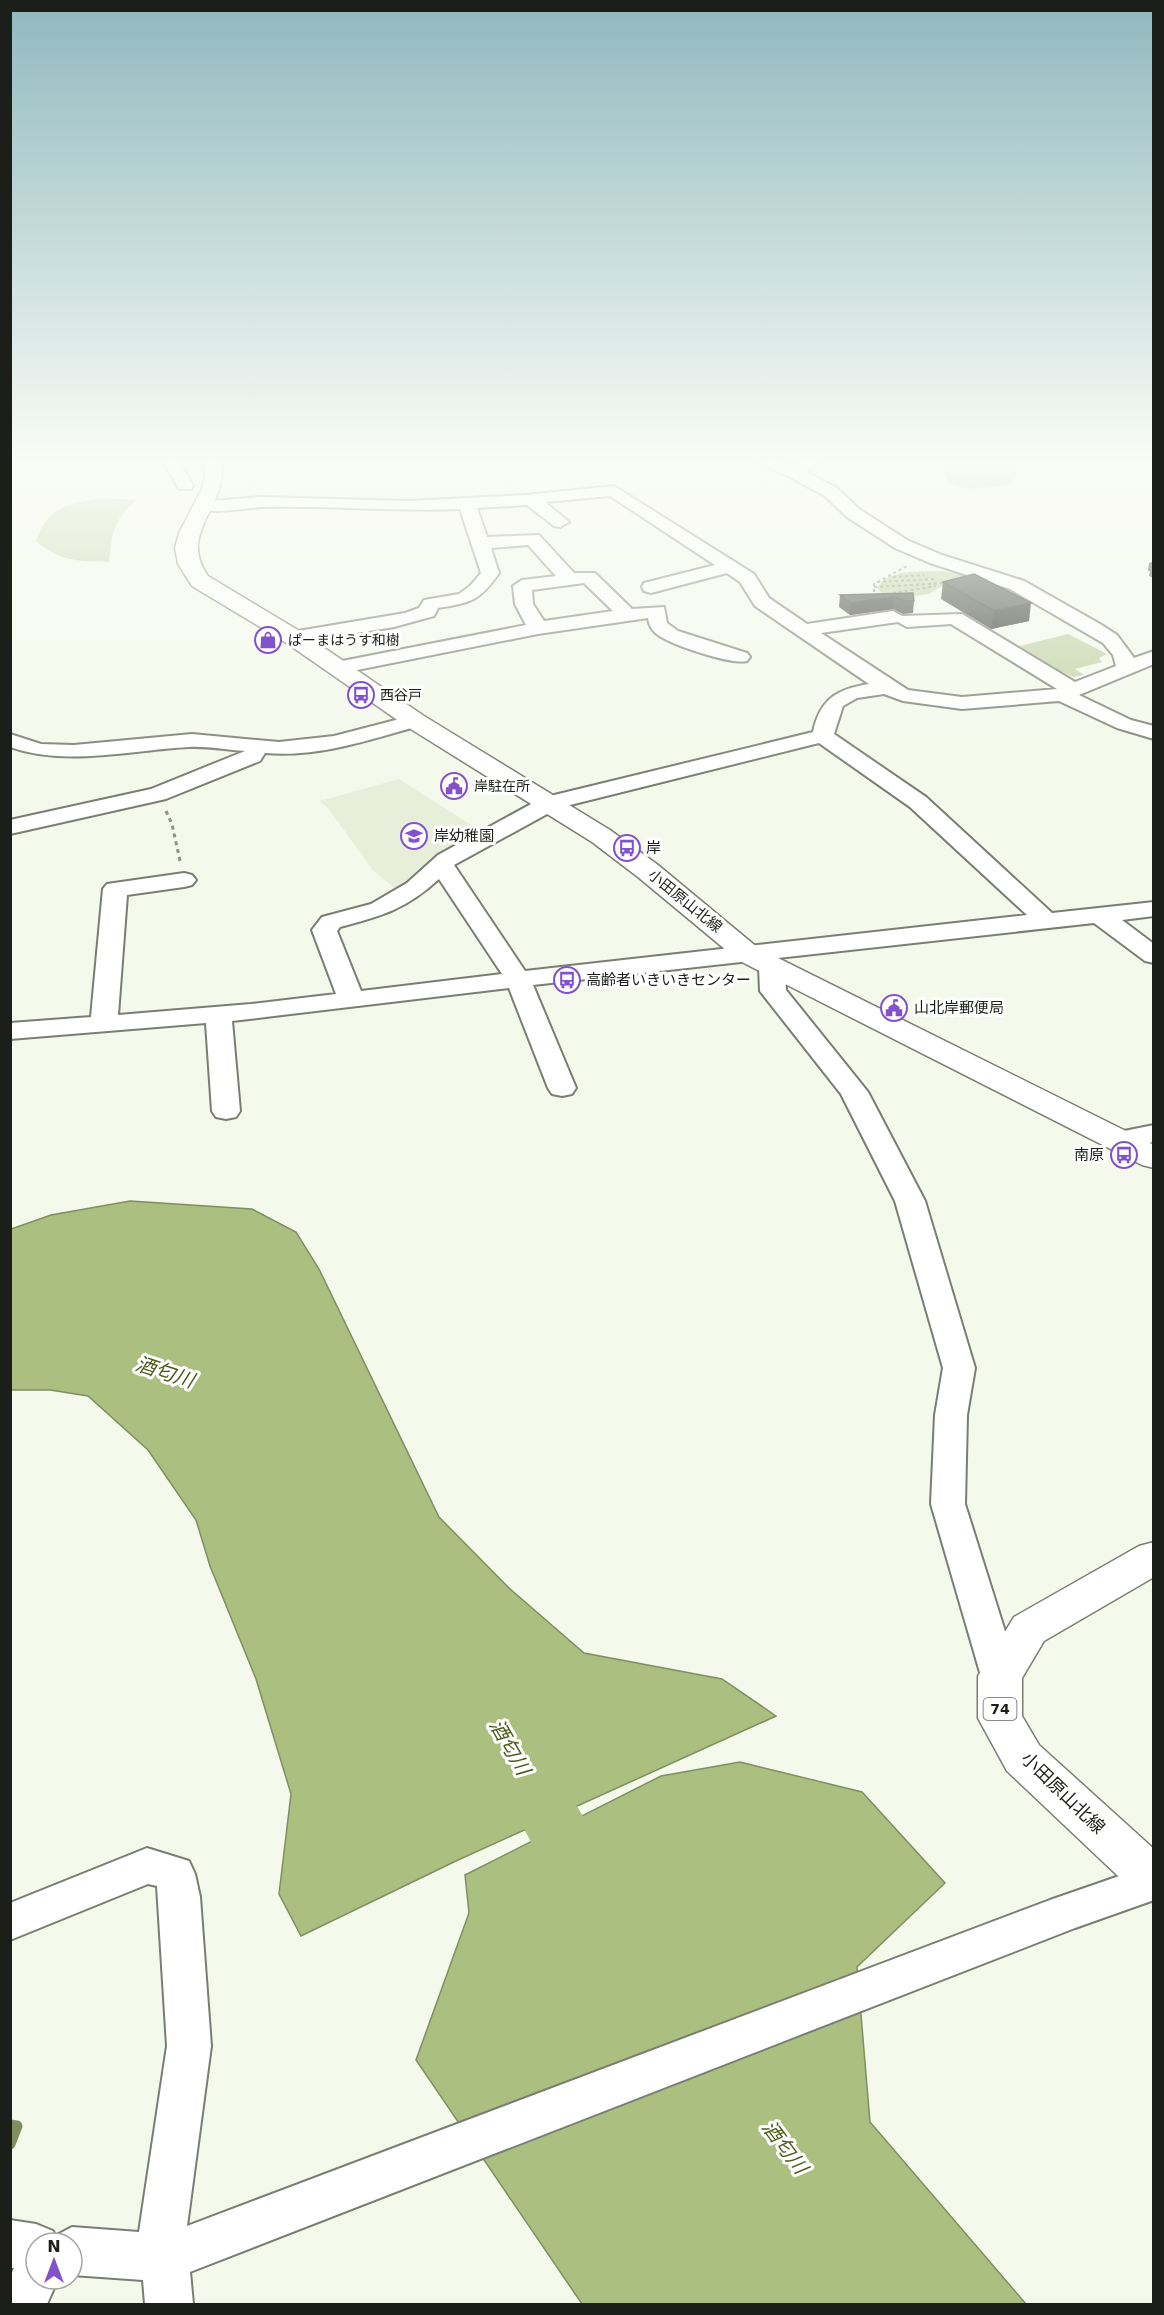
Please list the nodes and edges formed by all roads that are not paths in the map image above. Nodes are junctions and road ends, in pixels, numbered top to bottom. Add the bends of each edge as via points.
1 (190, 566) edge
2 (488, 566) edge
3 (557, 566) edge
4 (959, 566) edge
5 (730, 567) joint
6 (570, 580) junction
7 (651, 587) dead end
8 (427, 612) junction
9 (627, 614) junction
10 (538, 628) junction
11 (454, 630) junction
12 (804, 630) junction
13 (293, 637) junction
14 (740, 657) dead end
15 (1154, 657) edge
16 (1128, 667) junction
17 (337, 668) junction
18 (1154, 676) edge
19 (887, 687) junction
20 (1067, 693) junction
21 (415, 721) junction
22 (1154, 733) edge
23 (823, 736) junction
24 (10, 740) edge
25 (260, 746) junction
26 (550, 803) junction
27 (10, 826) edge
28 (441, 864) junction
29 (184, 880) road end
30 (1154, 909) edge
31 (1101, 916) junction
32 (1048, 922) junction
33 (1154, 956) edge
34 (760, 960) junction
35 (518, 979) junction
36 (351, 999) junction
37 (218, 1014) junction
38 (104, 1023) junction
39 (10, 1031) edge
40 (562, 1088) dead end
41 (226, 1111) dead end
42 (1154, 1133) edge
43 (1119, 1140) junction
44 (1154, 1158) edge
45 (1154, 1557) edge
46 (1000, 1676) junction
47 (1154, 1880) edge
48 (10, 1922) edge
49 (164, 2247) junction
50 (84, 2250) edge
51 (169, 2304) edge

1 - 13 main road, 小田原山北線 via 191,572 213,591
2 - 8 street via 490,573 474,595 431,604
3 - 6 street
4 - 16 street via 1017,585 1051,603 1110,639
5 - 7 street
5 - 12 street via 747,578 762,602
6 - 9 street via 588,578
6 - 10 street via 522,586 524,604
8 - 11 street
8 - 13 street via 409,619
9 - 10 street
9 - 14 street via 657,611 658,625 671,635
10 - 11 street
11 - 17 street
12 - 19 street
12 - 20 street via 895,613 955,618
13 - 17 main road, 小田原山北線
15 - 16 street
16 - 18 street
16 - 20 street
17 - 21 main road, 小田原山北線
19 - 20 street via 903,695 962,703
19 - 23 street via 835,699
20 - 22 street via 1124,724
21 - 25 street via 334,742 279,748
21 - 26 main road, 小田原山北線
23 - 26 street
23 - 32 street via 918,802
24 - 25 street via 25,747 51,750 192,740
25 - 27 street via 252,756 158,794
26 - 28 street
26 - 34 main road, 小田原山北線 via 648,871
28 - 35 street
28 - 36 street via 415,888 380,909 332,922 324,930
29 - 38 street via 115,889
30 - 31 street
31 - 32 street
31 - 33 street
32 - 34 street
34 - 35 street
34 - 43 main road, 小田原山北線
34 - 46 street via 773,991 854,1092 910,1201 958,1368 951,1415 948,1504
35 - 36 street
35 - 40 street
36 - 37 street
37 - 38 street
37 - 41 street
38 - 39 street
42 - 43 street
43 - 44 main road, 小田原山北線
45 - 46 main road, 74 via 1029,1629
46 - 47 main road, 小田原山北線 / 74 via 1000,1718 1023,1758
47 - 49 street via 241,2229
48 - 49 street via 147,1866 175,1874 189,2046
49 - 50 street
49 - 51 street

